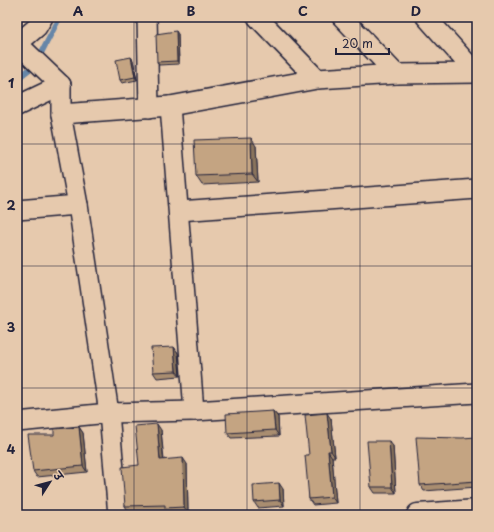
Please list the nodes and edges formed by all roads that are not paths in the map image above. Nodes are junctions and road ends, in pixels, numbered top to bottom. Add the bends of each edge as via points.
1 (43, 17) edge
2 (147, 17) edge
3 (257, 17) edge
4 (342, 17) edge
5 (426, 17) edge
6 (19, 45) edge
7 (477, 73) edge
8 (396, 74) junction
9 (317, 79) junction
10 (57, 81) junction
11 (17, 106) edge
12 (170, 106) junction
13 (150, 108) junction
14 (61, 114) junction
15 (477, 189) edge
16 (78, 205) junction
17 (17, 210) edge
18 (179, 212) junction
19 (477, 393) edge
20 (194, 411) junction
21 (109, 413) junction
22 (17, 422) edge
23 (477, 511) edge
24 (118, 515) edge
25 (418, 515) edge

1 - 6 street
2 - 13 street
3 - 9 street
4 - 8 street
5 - 7 street
6 - 10 street
7 - 8 street
8 - 9 street
9 - 12 street
10 - 11 street
10 - 14 street
12 - 13 street
12 - 18 street
13 - 14 street
14 - 16 street
15 - 18 street
16 - 17 street
16 - 21 street
18 - 20 street
19 - 20 street
20 - 21 street
21 - 22 street
21 - 24 street
23 - 25 main road

